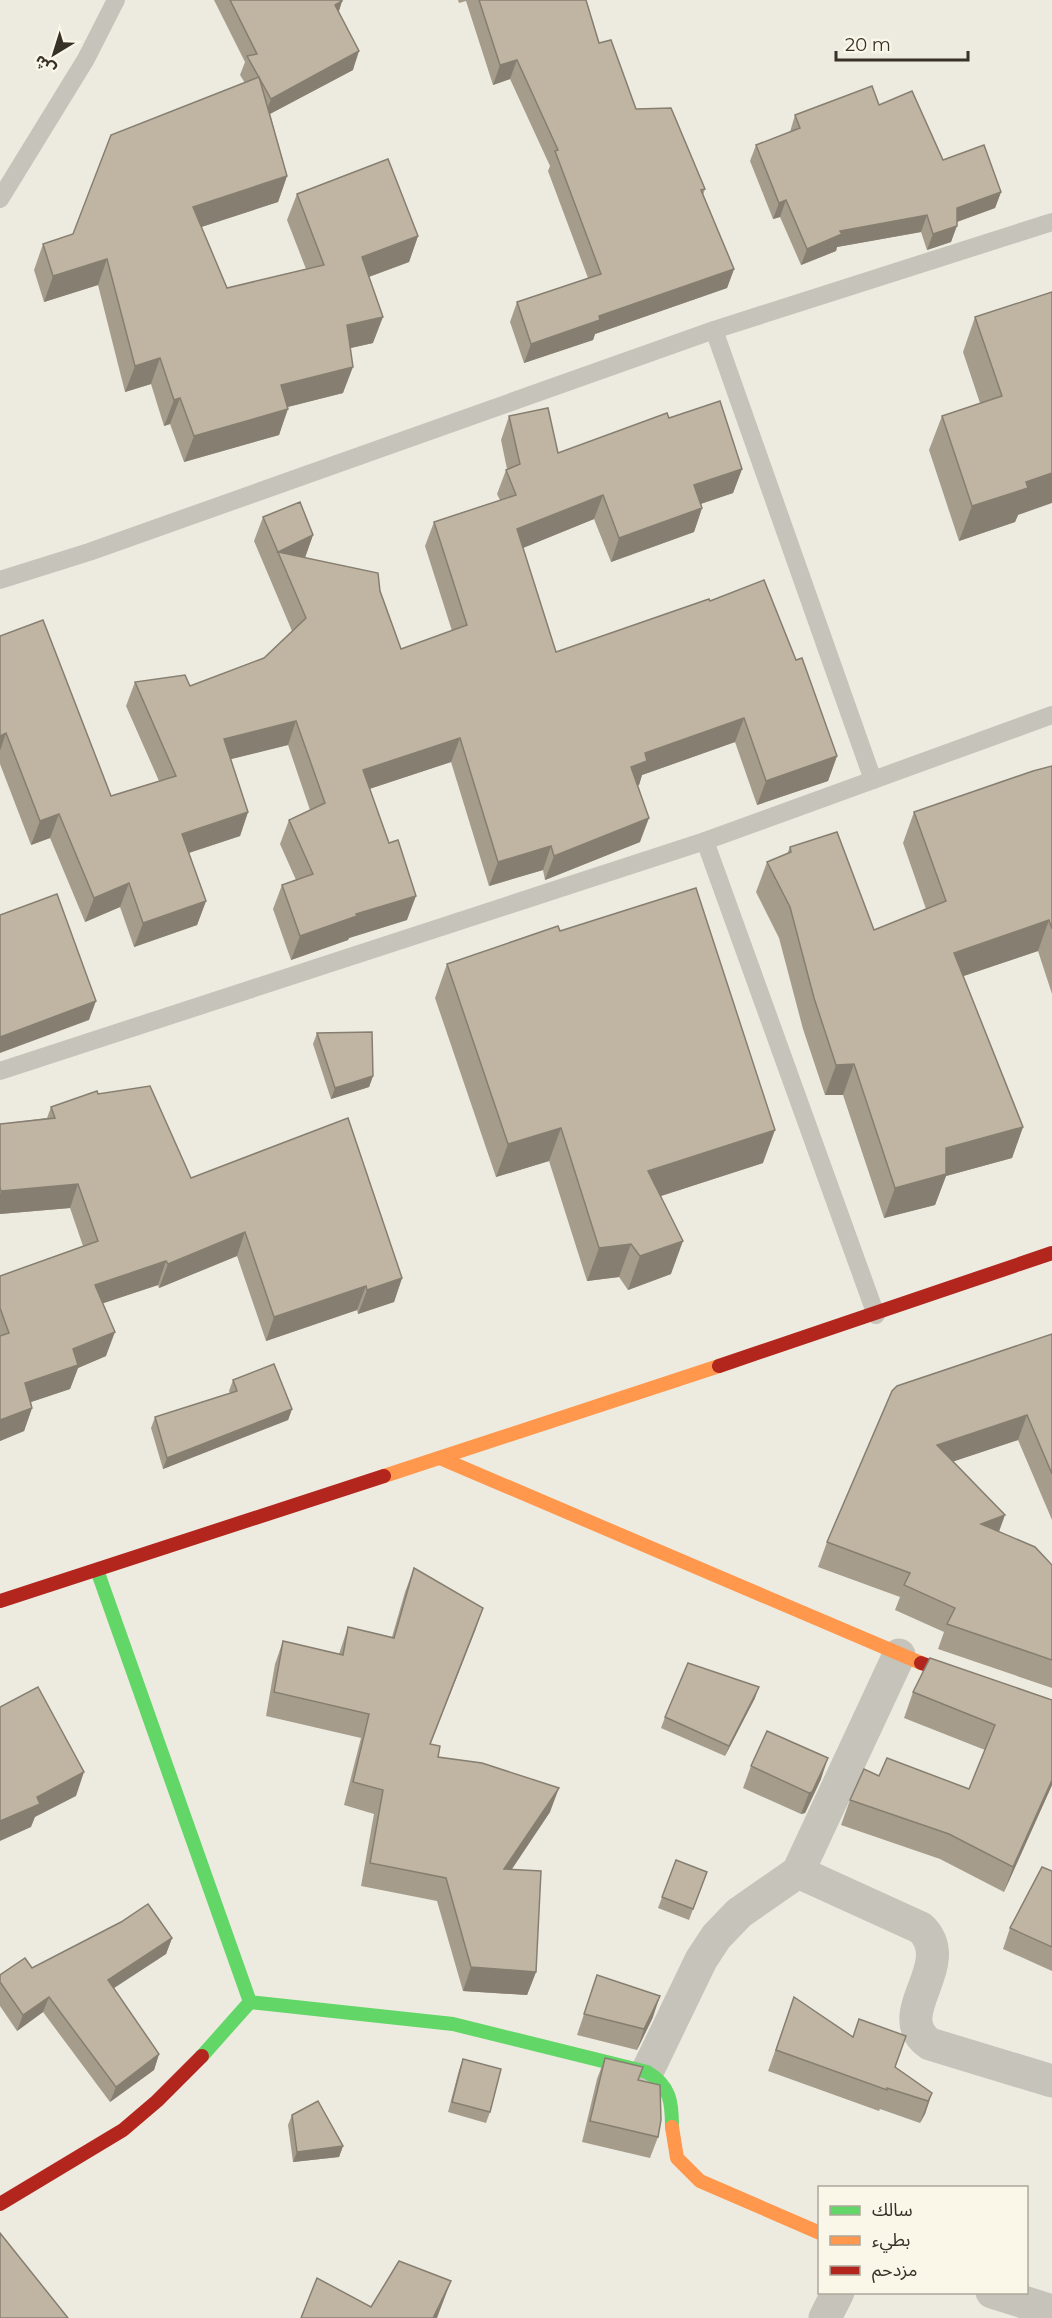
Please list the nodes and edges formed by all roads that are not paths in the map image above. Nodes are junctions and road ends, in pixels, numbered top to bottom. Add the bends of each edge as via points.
1 (116, 0) edge
2 (0, 199) edge
3 (1052, 222) edge
4 (714, 330) junction
5 (0, 579) edge
6 (1052, 715) edge
7 (873, 780) junction
8 (705, 841) junction
9 (0, 1071) edge
10 (1052, 1253) edge
11 (876, 1315) junction
12 (440, 1458) junction
13 (97, 1570) junction
14 (0, 1602) edge
15 (899, 1655) junction
16 (1052, 1708) edge
17 (798, 1872) junction
18 (250, 2002) junction
19 (647, 2072) junction
20 (1052, 2081) edge
21 (0, 2204) edge
22 (818, 2233) edge
23 (837, 2294) edge
24 (998, 2294) edge
25 (1052, 2311) edge
26 (825, 2318) edge

1 - 2 lane via 86,59
3 - 4 lane
4 - 5 lane via 89,552
4 - 7 lane
6 - 7 lane
7 - 8 lane
8 - 9 lane
8 - 11 lane
10 - 11 street
11 - 12 street
12 - 13 street
12 - 15 street
13 - 14 street
13 - 18 street
15 - 16 street
15 - 17 street
17 - 19 street via 739,1913 716,1936 700,1960
17 - 20 street via 921,1929 931,1938 933,1960 915,2020 922,2038 930,2044
18 - 19 street via 453,2024
18 - 21 street via 199,2059 123,2129
19 - 22 street via 666,2084 672,2098 672,2135 677,2157 686,2169 700,2181
23 - 26 street
24 - 25 street

